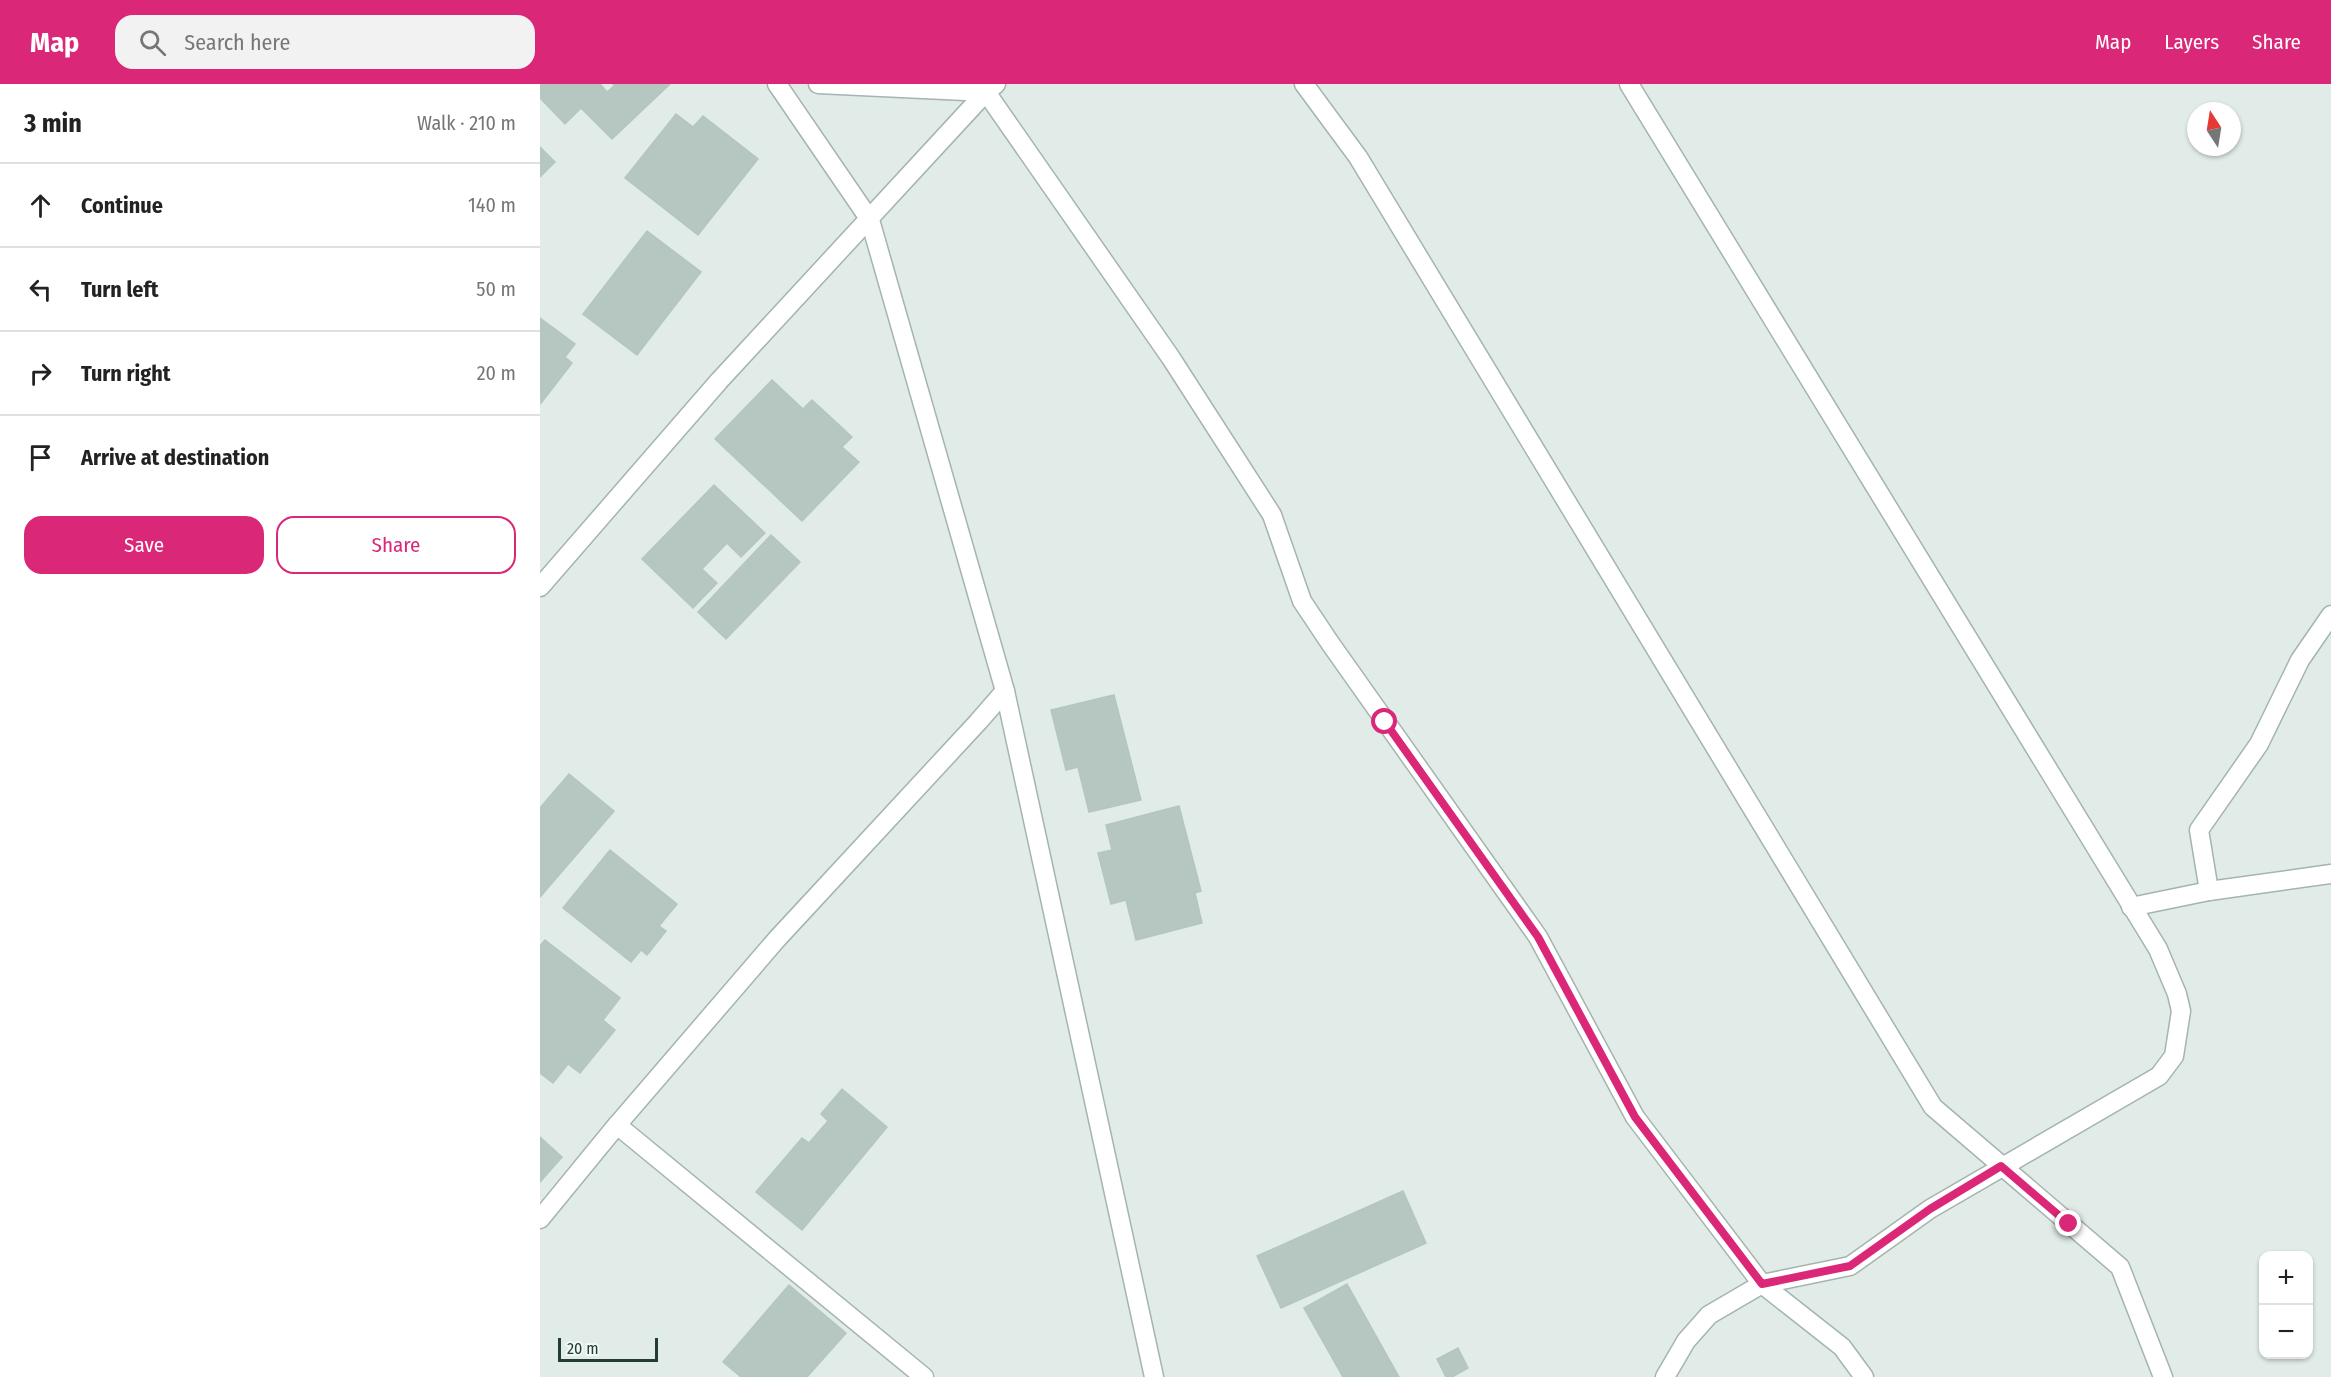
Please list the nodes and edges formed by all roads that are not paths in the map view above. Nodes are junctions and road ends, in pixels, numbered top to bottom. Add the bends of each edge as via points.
1 (777, 84) edge
2 (818, 84) edge
3 (1304, 84) edge
4 (1629, 84) edge
5 (991, 88) edge
6 (870, 220) junction
7 (540, 587) edge
8 (2331, 615) edge
9 (1005, 691) junction
10 (2331, 874) edge
11 (2209, 891) junction
12 (2131, 907) junction
13 (617, 1125) junction
14 (2001, 1166) junction
15 (540, 1219) edge
16 (1762, 1284) junction
17 (924, 1377) edge
18 (1154, 1377) edge
19 (1665, 1377) edge
20 (1864, 1377) edge
21 (2163, 1377) edge

1 - 6 street
2 - 5 street
3 - 14 street via 1358,157 1933,1107
4 - 12 street
5 - 6 street
5 - 16 street via 1272,515 1302,601 1538,937 1635,1117
6 - 7 street via 719,381
6 - 9 street
8 - 11 street via 2300,660 2259,744 2199,830
9 - 13 street via 777,939
9 - 18 street
10 - 11 street
11 - 12 street
12 - 14 street via 2158,949 2177,994 2181,1011 2174,1056 2159,1076
13 - 15 street
13 - 17 street
14 - 16 street via 1930,1209 1850,1266
14 - 21 street via 2120,1267
16 - 19 street via 1709,1315 1686,1341
16 - 20 street via 1842,1347

